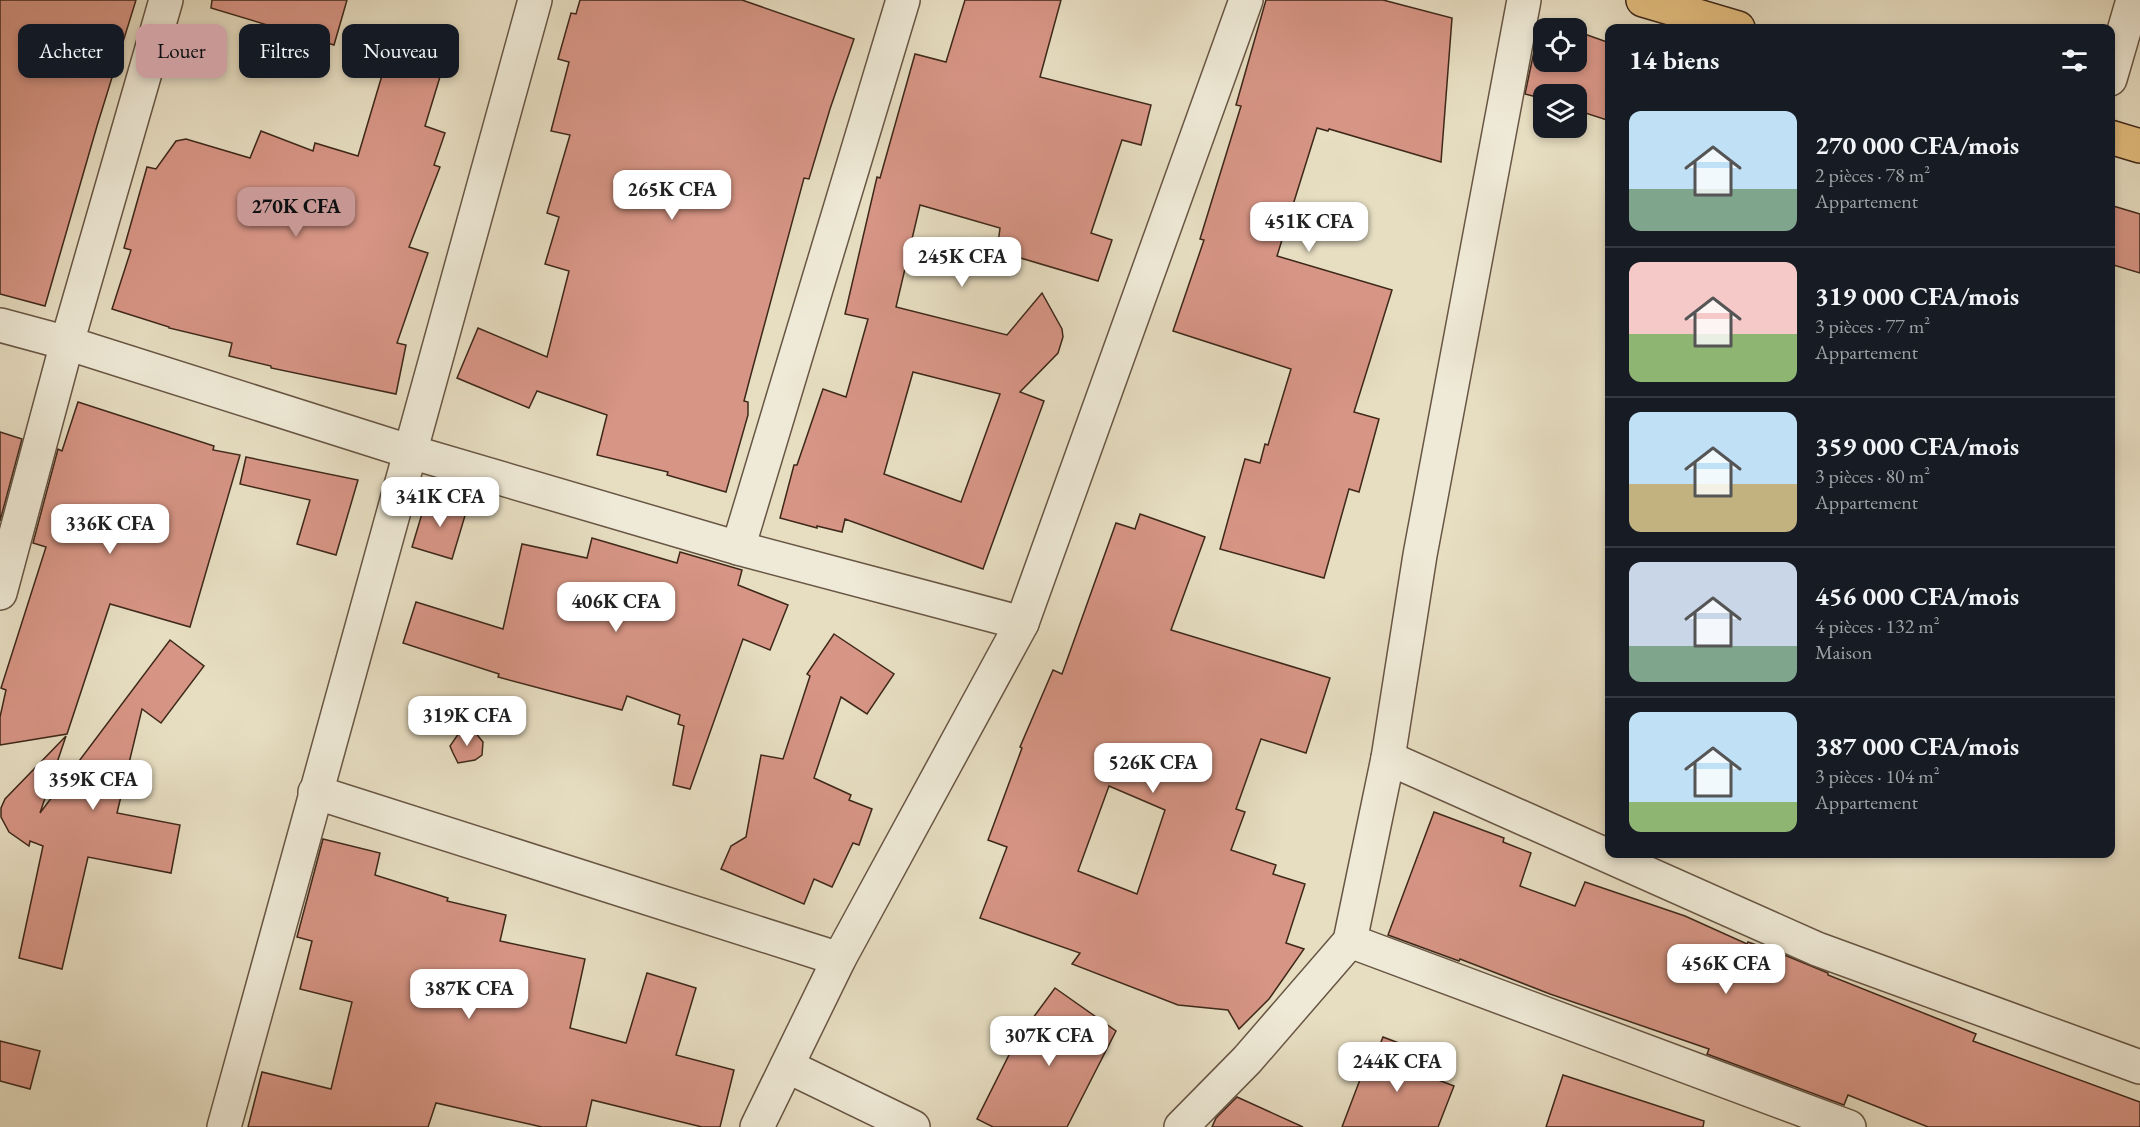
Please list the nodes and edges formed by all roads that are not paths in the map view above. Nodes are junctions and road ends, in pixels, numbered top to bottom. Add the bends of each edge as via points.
1 (166, 0) edge
2 (535, 0) edge
3 (903, 0) edge
4 (1246, 0) edge
5 (1524, 0) edge
6 (1643, 0) edge
7 (2133, 0) edge
8 (1724, 24) edge
9 (2115, 61) edge
10 (2115, 138) edge
11 (2140, 146) edge
12 (0, 325) edge
13 (67, 343) junction
14 (411, 452) junction
15 (738, 549) junction
16 (0, 593) edge
17 (1022, 623) junction
18 (1388, 758) junction
19 (315, 792) junction
20 (1605, 855) edge
21 (1613, 858) edge
22 (1350, 941) junction
23 (839, 959) junction
24 (787, 1066) junction
25 (2140, 1067) edge
26 (224, 1127) edge
27 (757, 1127) edge
28 (913, 1127) edge
29 (1180, 1127) edge
30 (1848, 1127) edge

1 - 13 street
2 - 14 street
3 - 15 street
4 - 17 street
5 - 18 street via 1420,555
6 - 8 highway
7 - 9 street
10 - 11 highway
12 - 13 street
13 - 14 street
13 - 16 street
14 - 15 street
14 - 19 street
15 - 17 street
17 - 23 street
18 - 20 street
18 - 22 street
19 - 23 street
19 - 26 street
21 - 25 street via 1817,949
22 - 29 street via 1247,1060
22 - 30 street
23 - 24 street
24 - 27 street
24 - 28 street

